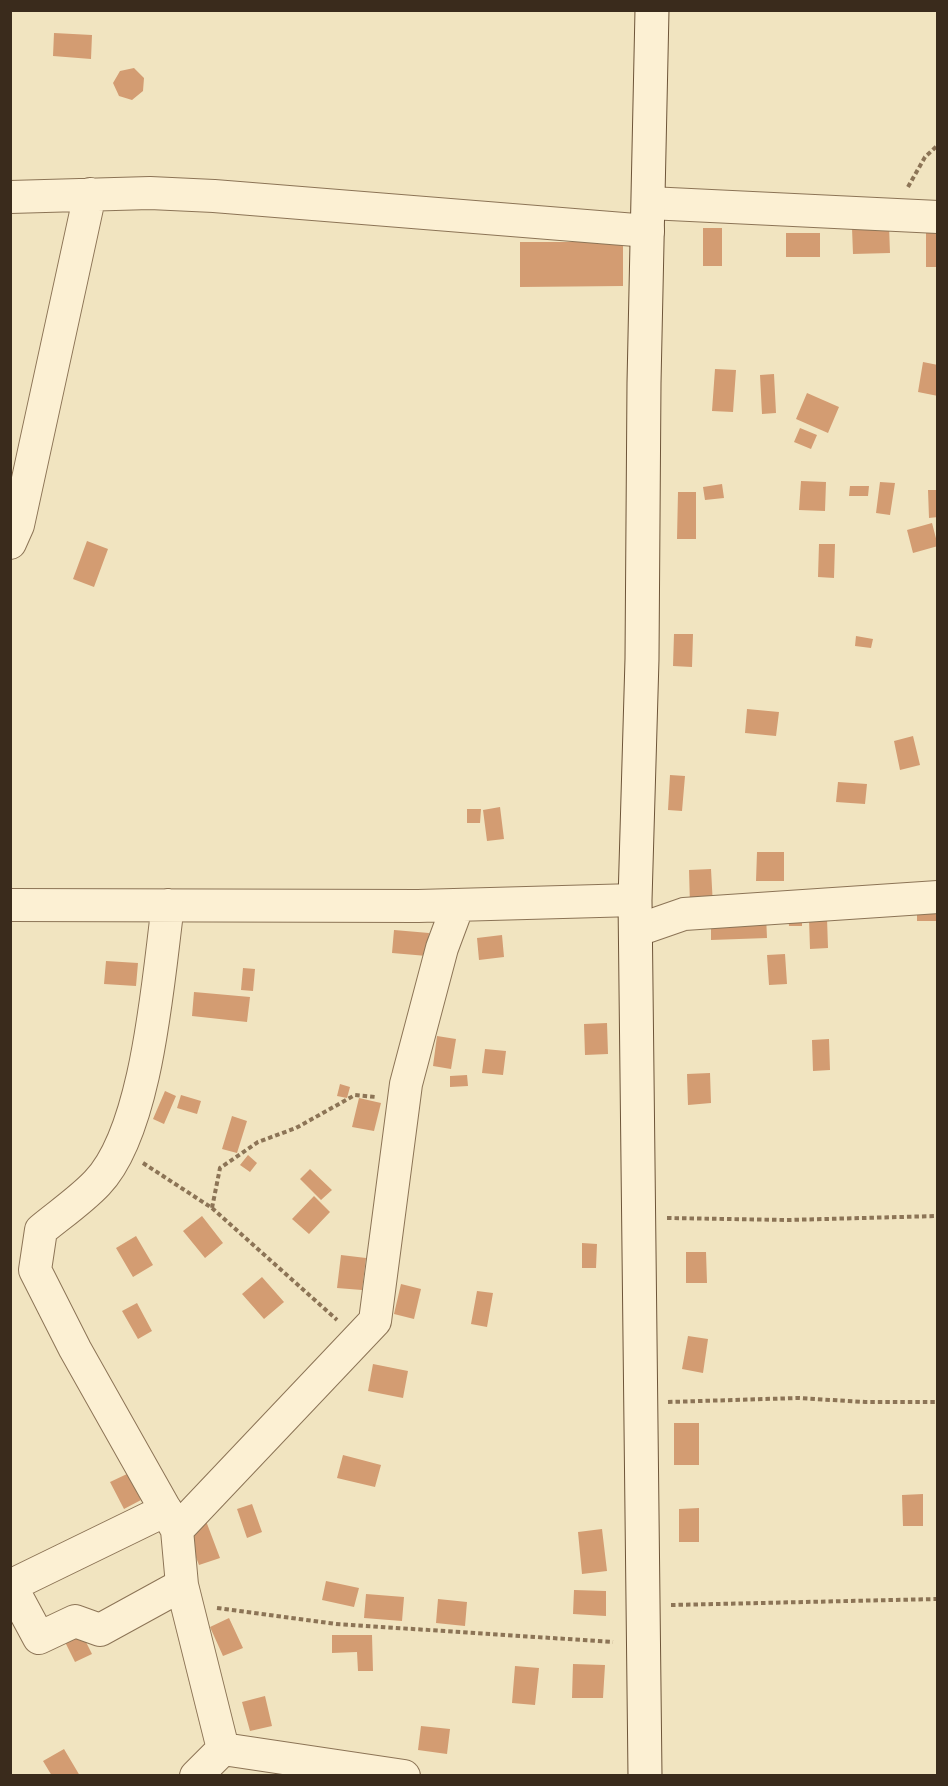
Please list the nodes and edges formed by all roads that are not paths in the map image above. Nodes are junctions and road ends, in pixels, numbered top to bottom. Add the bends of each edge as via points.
1 (652, 10) edge
2 (90, 194) junction
3 (10, 197) edge
4 (648, 217) junction
5 (938, 217) edge
6 (10, 543) edge
7 (938, 897) edge
8 (10, 905) edge
9 (168, 905) junction
10 (458, 905) junction
11 (635, 915) junction
12 (172, 1520) junction
13 (11, 1586) edge
14 (184, 1594) junction
15 (223, 1749) junction
16 (196, 1776) edge
17 (404, 1776) edge
18 (645, 1776) edge

1 - 4 main road
2 - 3 street
2 - 4 street via 214,196
2 - 6 street via 18,525
4 - 5 street
4 - 11 main road
7 - 11 street
8 - 9 street
9 - 10 street
9 - 12 street via 150,1039 128,1134 98,1182 41,1230 35,1270
10 - 11 street
10 - 12 street via 442,948 404,1100 375,1321
11 - 18 main road
12 - 13 street
12 - 14 street
13 - 14 street via 39,1638 75,1621 100,1630
14 - 15 street
15 - 16 street
15 - 17 street

